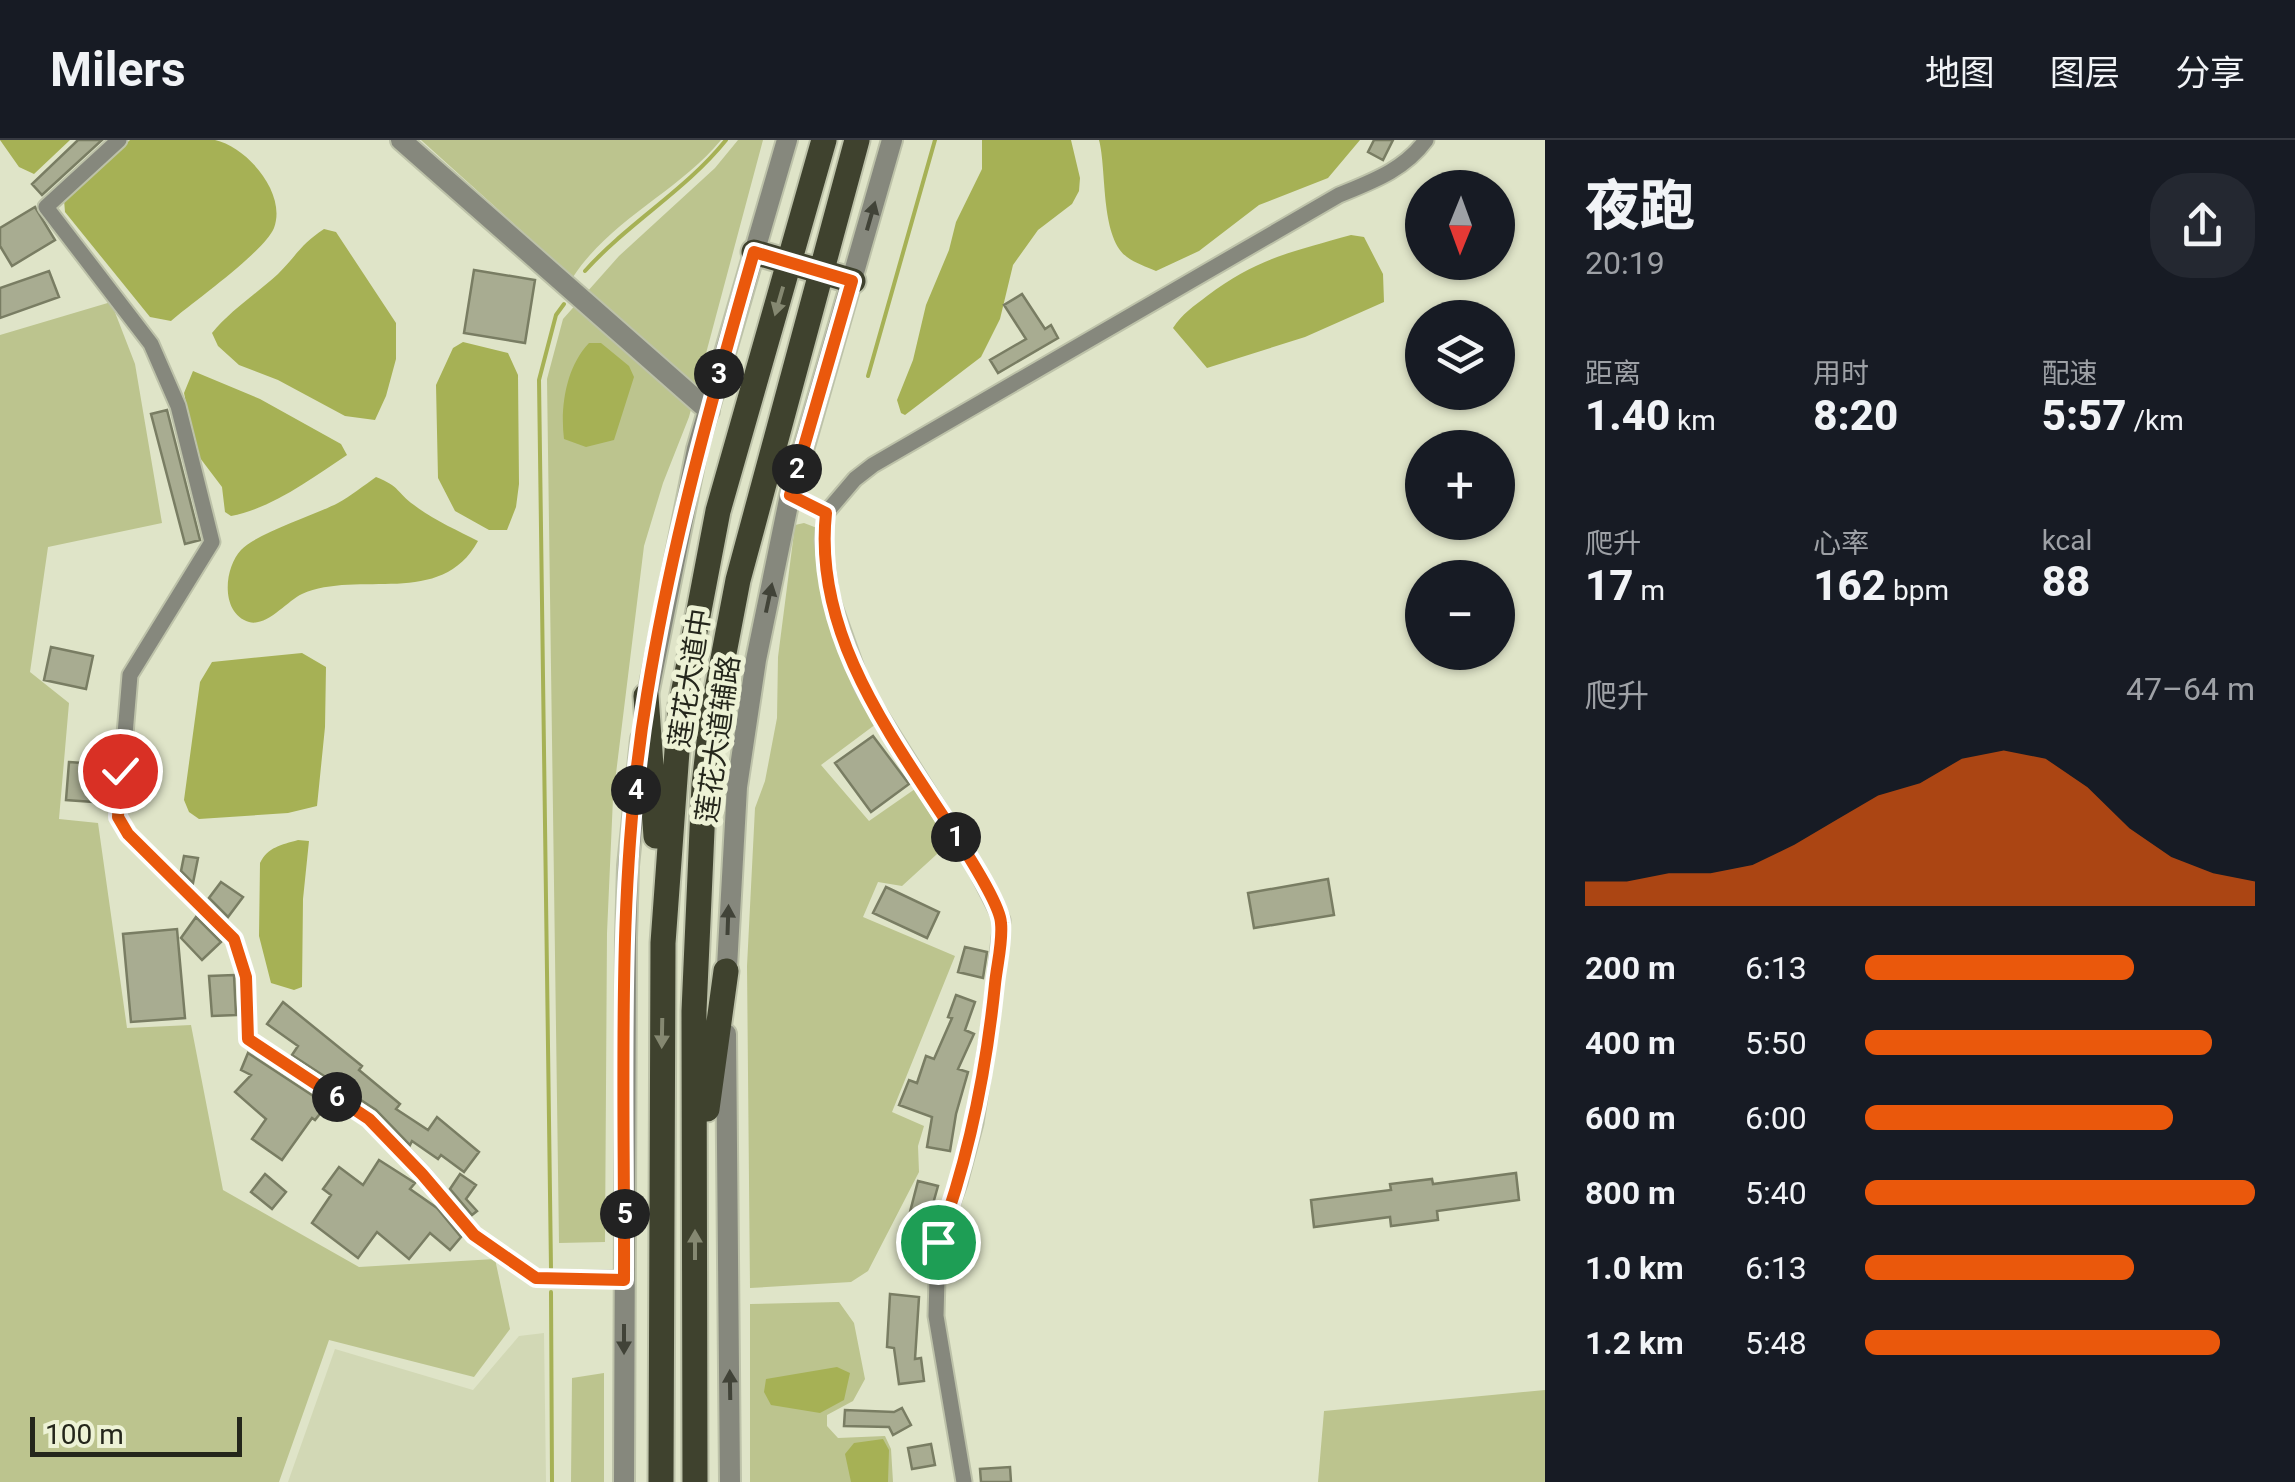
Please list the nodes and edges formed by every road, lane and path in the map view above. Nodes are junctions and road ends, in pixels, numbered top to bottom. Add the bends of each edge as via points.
1 (120, 140) edge
2 (401, 140) edge
3 (787, 140) edge
4 (824, 140) edge
5 (857, 140) edge
6 (892, 140) edge
7 (1426, 140) edge
8 (754, 252) junction
9 (791, 263) junction
10 (821, 272) junction
11 (852, 281) junction
12 (708, 410) junction
13 (790, 495) junction
14 (718, 511) junction
15 (826, 513) junction
16 (753, 520) junction
17 (646, 696) junction
18 (663, 942) junction
19 (726, 971) junction
20 (695, 1203) junction
21 (624, 1280) junction
22 (661, 1394) junction
23 (624, 1482) edge
24 (647, 1482) edge
25 (661, 1482) edge
26 (696, 1482) edge
27 (730, 1482) edge
28 (964, 1482) edge

1 - 21 street via 46,206 151,344 178,406 212,542 130,676 118,817 234,939 246,977 248,1039 369,1119 474,1235 536,1278
2 - 12 street
3 - 8 street
4 - 9 main road, 莲花大道中
5 - 10 main road, 莲花大道中
11 -> 6 street, 莲花大道辅路
7 - 15 street via 1386,176 1339,195 873,465
8 - 9 main road
8 - 12 street
9 - 10 main road
9 -> 14 main road, 莲花大道中
10 - 11 main road
10 - 16 main road, 莲花大道中
11 - 13 street, 莲花大道辅路
12 - 17 street
13 - 15 street
19 -> 13 street, 莲花大道辅路 via 736,787
14 - 16 main road
14 - 18 main road, 莲花大道中 via 680,710
15 - 28 street via 831,598 863,688 1002,920 975,1123 938,1242 936,1316
16 - 20 main road, 莲花大道中 via 723,644 704,786 694,1011
17 - 18 main road
17 - 21 street via 628,866
18 -> 22 main road, 莲花大道中
19 - 20 main road
27 -> 19 street, 莲花大道辅路
26 -> 20 main road, 莲花大道中
21 -> 23 street
22 - 24 main road
22 - 25 main road, 莲花大道中

